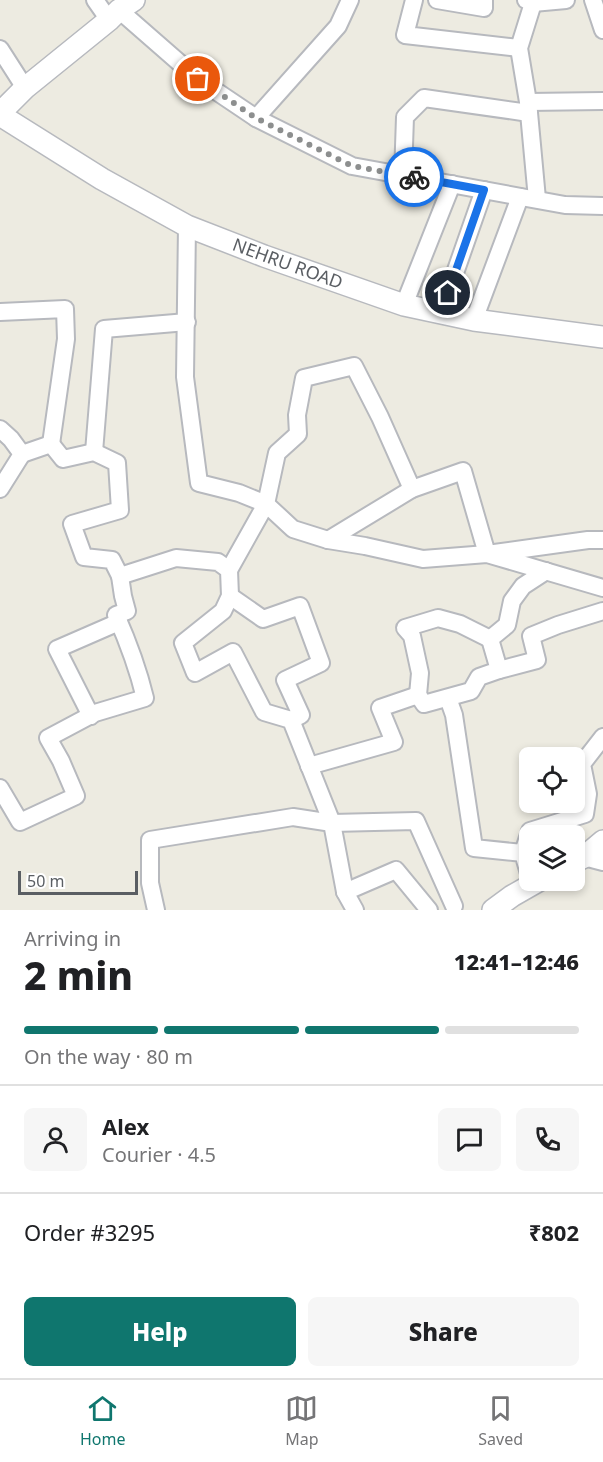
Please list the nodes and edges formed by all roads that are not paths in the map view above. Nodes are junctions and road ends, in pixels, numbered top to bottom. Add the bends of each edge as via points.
1 (95, 0) edge
2 (350, 0) edge
3 (414, 0) edge
4 (437, 0) edge
5 (484, 0) edge
6 (566, 0) edge
7 (593, 0) edge
8 (530, 2) edge
9 (121, 10) edge
10 (603, 30) edge
11 (519, 48) junction
12 (0, 49) edge
13 (25, 88) junction
14 (603, 101) edge
15 (529, 107) junction
16 (0, 114) edge
17 (256, 118) junction
18 (403, 176) junction
19 (452, 184) junction
20 (484, 190) junction
21 (529, 198) junction
22 (603, 206) edge
23 (187, 226) junction
24 (404, 305) junction
25 (0, 312) edge
26 (441, 313) junction
27 (474, 320) junction
28 (187, 322) junction
29 (603, 337) edge
30 (0, 429) edge
31 (51, 444) junction
32 (94, 452) junction
33 (22, 454) junction
34 (0, 489) edge
35 (412, 489) junction
36 (266, 504) junction
37 (328, 540) junction
38 (603, 540) edge
39 (487, 554) junction
40 (230, 570) junction
41 (546, 571) junction
42 (120, 576) junction
43 (603, 588) edge
44 (230, 596) junction
45 (603, 611) edge
46 (119, 622) junction
47 (490, 639) junction
48 (499, 670) junction
49 (418, 695) junction
50 (448, 698) junction
51 (91, 716) junction
52 (291, 720) junction
53 (603, 736) edge
54 (309, 765) junction
55 (0, 788) edge
56 (332, 823) junction
57 (549, 825) edge
58 (603, 841) edge
59 (519, 853) edge
60 (587, 860) edge
61 (519, 891) edge
62 (345, 892) junction
63 (453, 906) dead end
64 (156, 910) edge
65 (355, 910) edge
66 (429, 910) edge
67 (494, 910) edge

1 - 9 street
2 - 17 street via 338,26
3 - 11 street via 405,35
4 - 5 street via 484,8
6 - 8 street
7 - 10 street
8 - 11 street
9 - 13 street
9 - 17 street via 198,79
11 - 15 street
12 - 13 street
13 - 16 street
14 - 15 street
15 - 18 street via 424,98 405,117
15 - 21 street
16 - 23 street, NEHRU ROAD via 102,179
17 - 18 street via 352,166
18 - 19 street
19 - 20 street
19 - 24 street
20 - 21 street
20 - 26 street
21 - 22 street
21 - 27 street
23 - 24 street, NEHRU ROAD
23 - 28 street
24 - 26 street, NEHRU ROAD
25 - 31 street via 65,309 66,339
26 - 27 street, NEHRU ROAD
27 - 29 street, NEHRU ROAD
28 - 32 street via 104,329
28 - 36 street via 185,377 199,483
30 - 33 street
31 - 32 street via 63,459
31 - 33 street
32 - 42 street via 117,463 120,510 72,524 84,557 112,560
33 - 34 street
35 - 36 street via 354,366 304,378 297,415 298,434 277,453
35 - 37 street
35 - 39 street via 463,471
36 - 37 street via 293,529
36 - 40 street
37 - 39 street via 423,559
38 - 39 street
39 - 41 street
40 - 42 street via 218,562 176,558
40 - 44 street
41 - 43 street
41 - 47 street via 522,586 512,601 507,625
42 - 46 street via 127,610 116,615
44 - 52 street via 263,619 300,606 321,663 285,680 301,715
44 - 52 street via 223,611 183,643 195,673 233,651 264,712
45 - 48 street via 531,636 537,660
46 - 51 street via 145,698
46 - 51 street via 57,649
47 - 48 street
47 - 49 street via 438,618 405,628 412,636 420,673
48 - 50 street via 479,677 471,691
49 - 50 street via 424,704
49 - 54 street via 380,708 394,742
50 - 59 street via 454,715 474,848
51 - 55 street via 48,738 76,796 20,822
52 - 54 street
53 - 57 street via 582,764 588,794 585,814
54 - 56 street
56 - 62 street
56 - 63 street via 416,821
56 - 64 street via 293,817 150,840 150,883
58 - 60 street
61 - 67 street
62 - 65 street
62 - 66 street via 396,870

